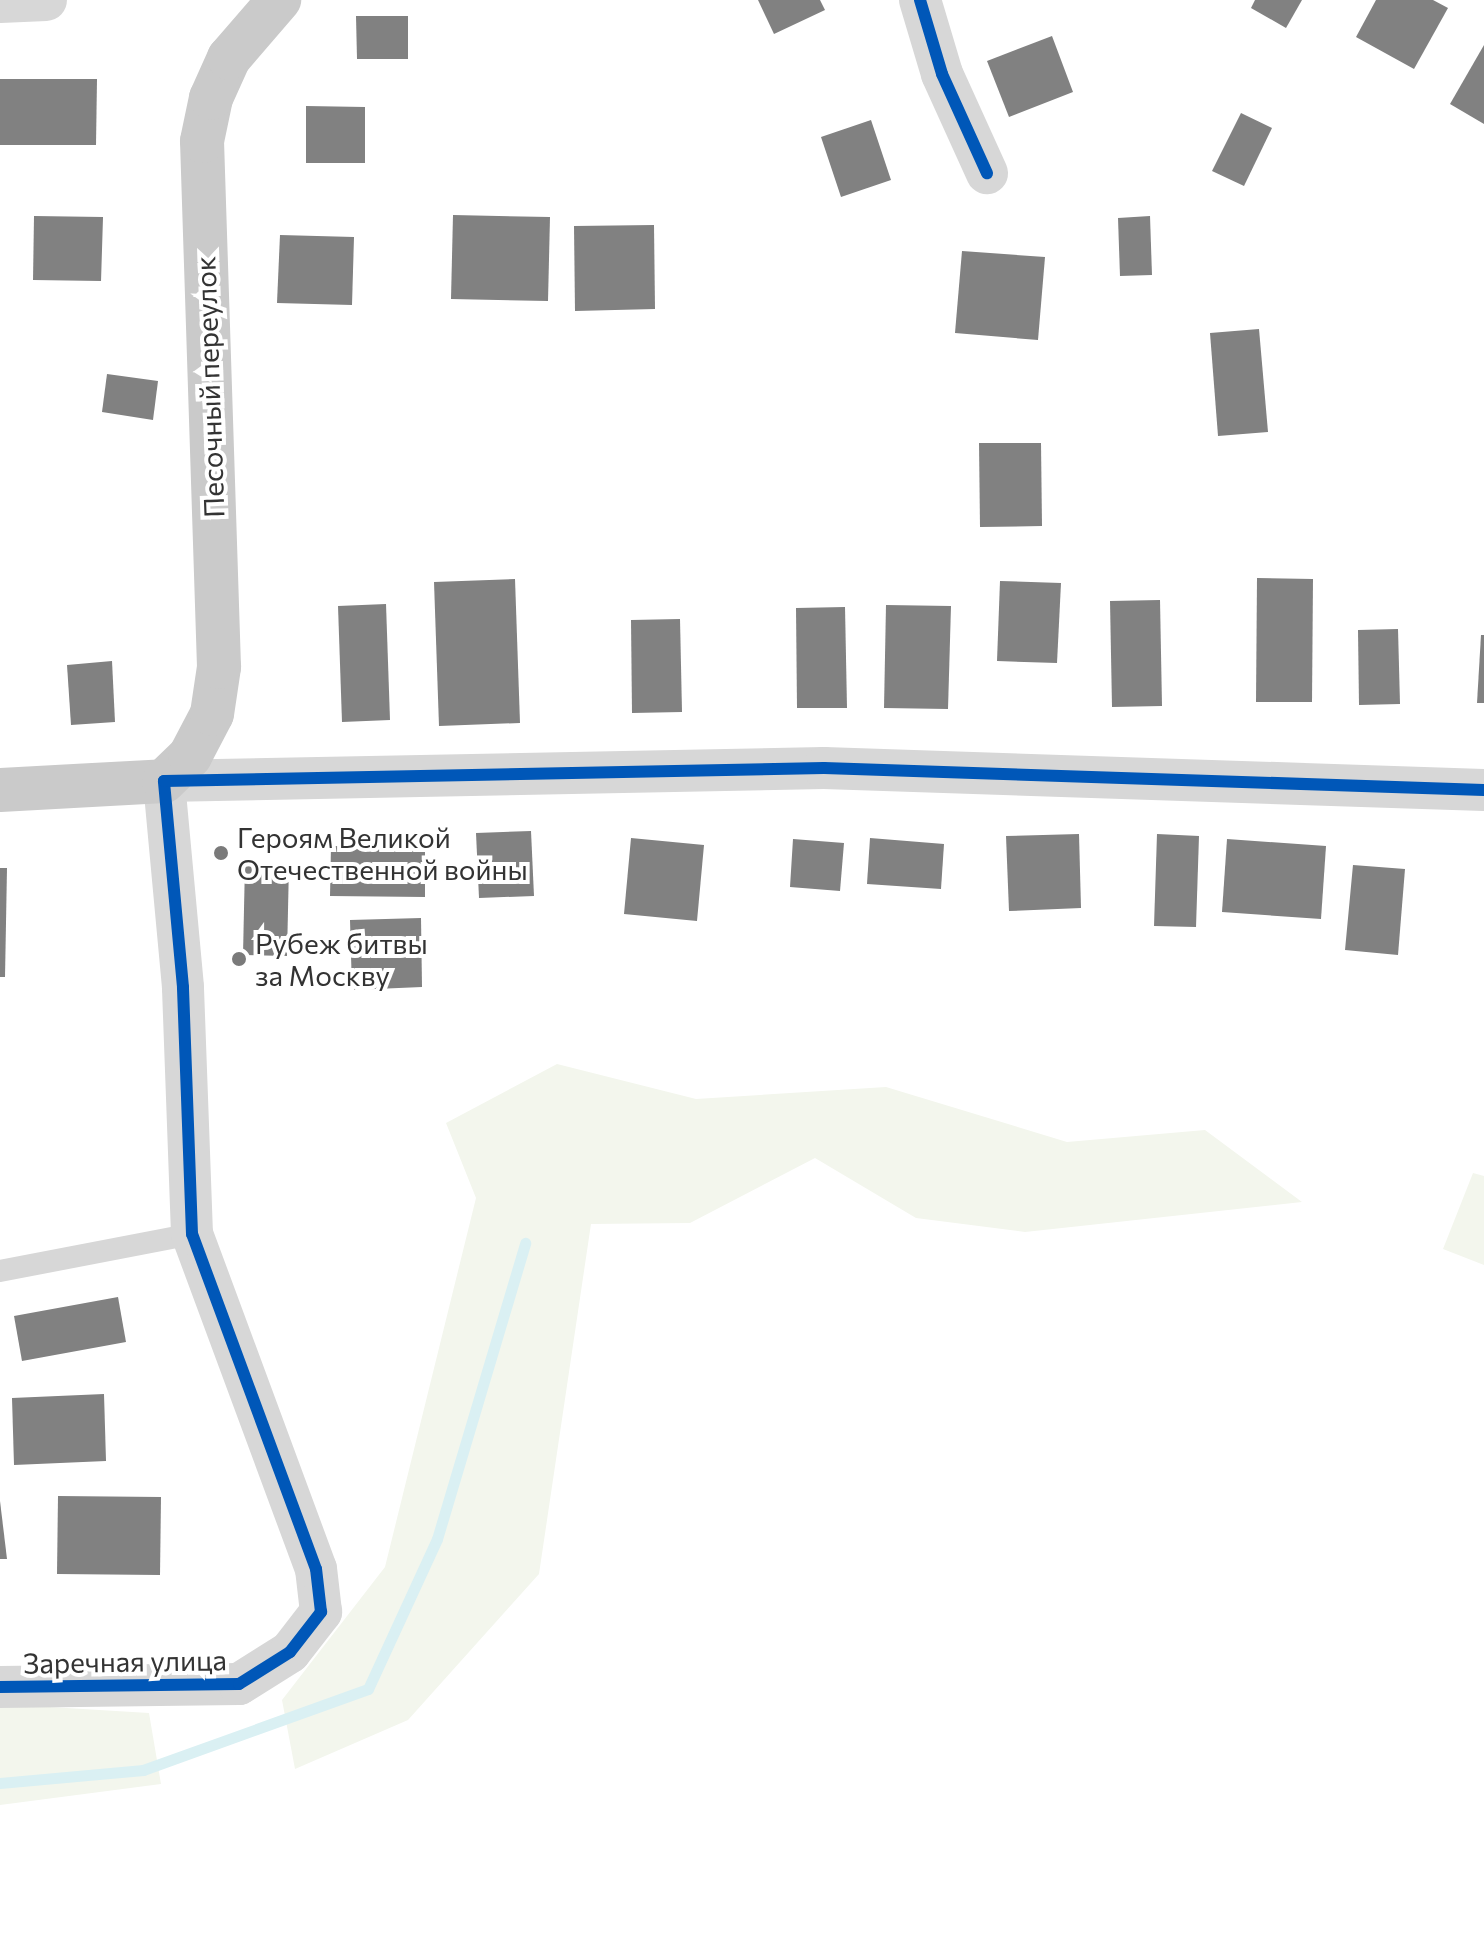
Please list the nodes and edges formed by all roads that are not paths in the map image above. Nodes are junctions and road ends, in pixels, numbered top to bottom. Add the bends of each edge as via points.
1 (46, 0) edge
2 (279, 0) edge
3 (920, 0) edge
4 (0, 2) edge
5 (987, 173) dead end
6 (164, 781) junction
7 (0, 790) edge
8 (1484, 790) edge
9 (192, 1234) junction
10 (0, 1271) edge
11 (0, 1687) edge

1 - 4 street
2 - 6 main road, Песочный переулок via 229,58 211,98 202,141 218,679 203,736
3 - 5 street via 942,74
6 - 7 main road
6 - 8 street via 824,768
6 - 9 street via 183,987
9 - 10 lane
9 - 11 street, Заречная улица via 316,1569 321,1612 290,1652 239,1684

